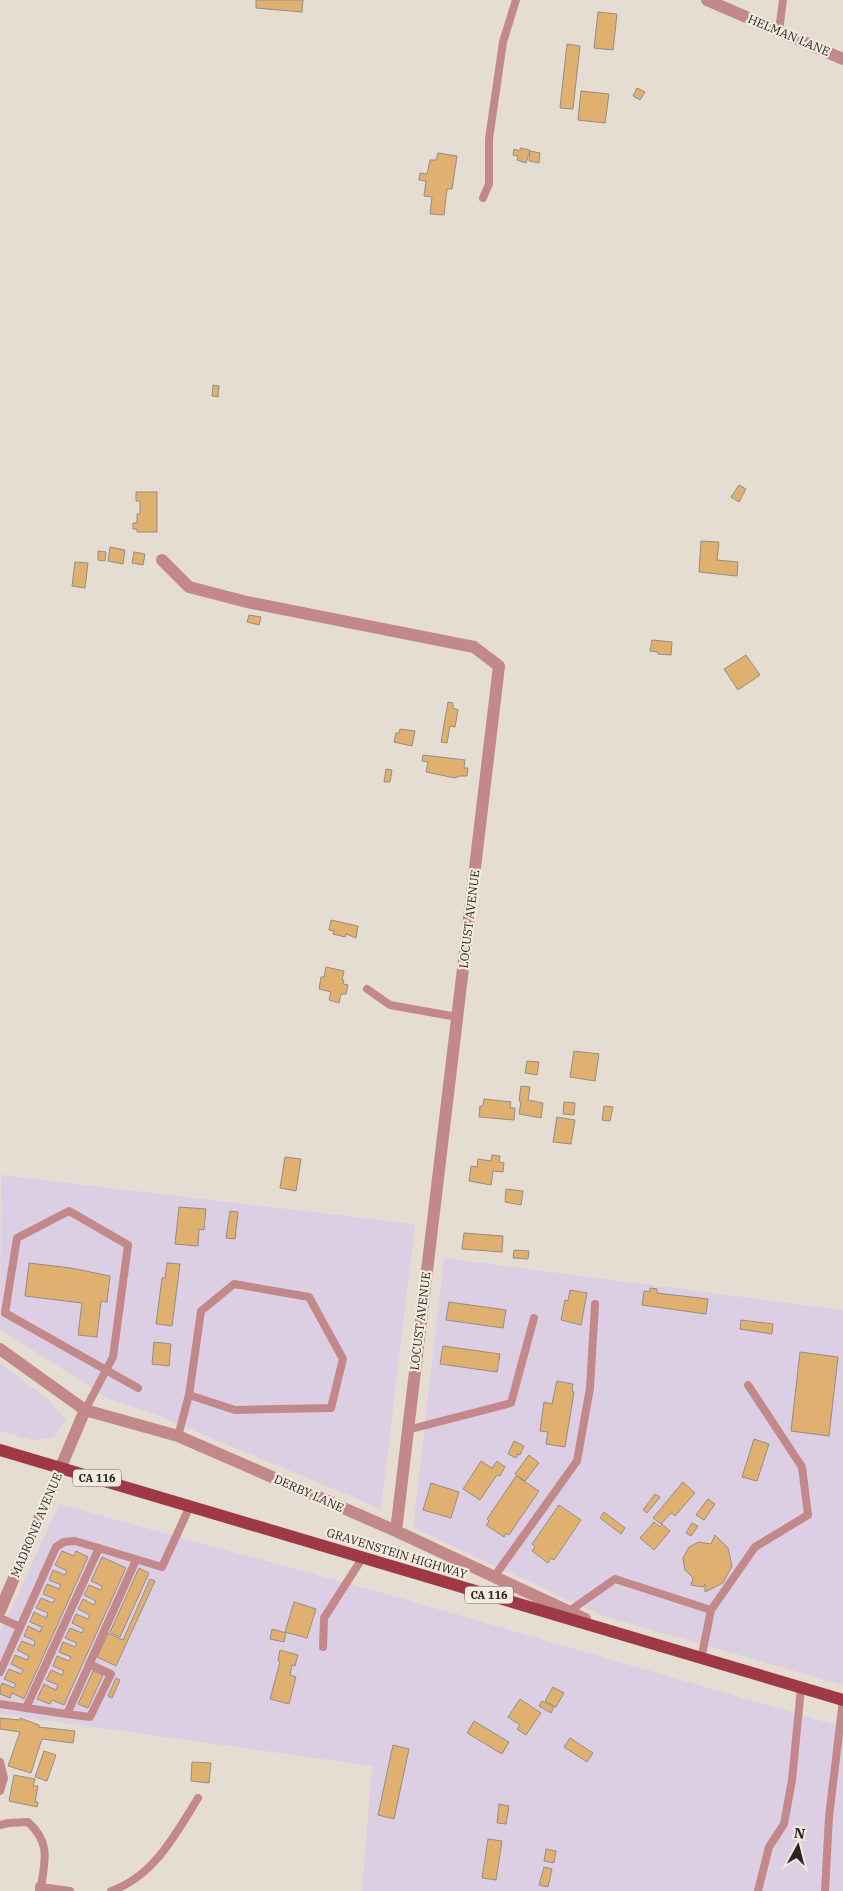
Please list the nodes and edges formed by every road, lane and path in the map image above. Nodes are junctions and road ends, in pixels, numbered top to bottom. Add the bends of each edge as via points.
1 (516, 0) edge
2 (707, 0) edge
3 (783, 0) edge
4 (779, 31) junction
5 (843, 58) edge
6 (483, 198) dead end
7 (162, 560) dead end
8 (368, 989) dead end
9 (458, 1017) junction
10 (595, 1304) dead end
11 (534, 1318) dead end
12 (0, 1349) edge
13 (107, 1370) junction
14 (748, 1385) dead end
15 (138, 1388) dead end
16 (189, 1396) junction
17 (85, 1410) junction
18 (407, 1430) junction
19 (178, 1436) junction
20 (0, 1450) edge
21 (60, 1467) junction
22 (190, 1506) junction
23 (396, 1532) junction
24 (98, 1548) junction
25 (363, 1557) junction
26 (136, 1560) junction
27 (494, 1578) junction
28 (710, 1610) junction
29 (0, 1611) edge
30 (568, 1612) junction
31 (0, 1618) edge
32 (20, 1627) junction
33 (623, 1636) junction
34 (323, 1647) dead end
35 (702, 1659) junction
36 (89, 1664) junction
37 (0, 1672) edge
38 (801, 1688) junction
39 (843, 1700) edge
40 (0, 1704) edge
41 (26, 1708) junction
42 (67, 1714) junction
43 (840, 1757) edge
44 (0, 1762) edge
45 (0, 1791) edge
46 (198, 1798) dead end
47 (0, 1825) edge
48 (41, 1889) edge
49 (70, 1891) edge
50 (111, 1891) edge
51 (758, 1891) edge
52 (825, 1891) edge

1 - 6 lane via 503,42 489,140 489,184
2 - 4 street, HELMAN LANE
3 - 4 lane
4 - 5 street, HELMAN LANE
7 - 9 street, LOCUST AVENUE via 189,587 247,602 474,647 499,666
8 - 9 lane via 390,1005
9 - 18 street, LOCUST AVENUE
10 - 27 lane via 590,1388 577,1461
11 - 18 lane via 511,1403
12 - 17 street, DERBY LANE
13 - 13 lane via 113,1357 128,1246 69,1211 17,1238 5,1313
13 - 15 lane
13 - 17 lane
14 - 28 lane via 802,1467 808,1515 755,1547
16 - 16 lane via 201,1311 234,1284 309,1297 343,1359 331,1408 235,1410
16 - 19 lane
17 - 19 street, DERBY LANE
17 - 21 street, MADRONE AVENUE
18 - 23 street, LOCUST AVENUE
19 - 23 street, DERBY LANE
20 - 21 main road, GRAVENSTEIN HIGHWAY / CA 116
21 - 22 main road, GRAVENSTEIN HIGHWAY / CA 116
21 - 29 street, MADRONE AVENUE
22 - 25 main road, GRAVENSTEIN HIGHWAY / CA 116
22 - 26 lane via 162,1567
23 - 27 street, DERBY LANE
24 - 26 lane
24 - 32 lane via 75,1542 64,1542 56,1547
24 - 41 lane
25 - 33 main road, GRAVENSTEIN HIGHWAY / CA 116
25 - 34 lane via 324,1618
26 - 36 lane
27 - 30 street, DERBY LANE
28 - 30 lane via 615,1580
28 - 35 lane
30 - 33 street, DERBY LANE
31 - 32 lane
32 - 37 lane
33 - 35 main road, GRAVENSTEIN HIGHWAY / CA 116
35 - 38 main road, GRAVENSTEIN HIGHWAY / CA 116
36 - 42 lane
36 - 42 lane via 111,1674 90,1717
38 - 39 main road, GRAVENSTEIN HIGHWAY / CA 116
38 - 51 lane via 784,1824 769,1847
39 - 43 lane
40 - 41 lane
41 - 42 lane
43 - 52 lane via 829,1817
44 - 45 lane via 4,1778
46 - 50 lane via 173,1840 149,1867 132,1881
47 - 48 lane via 28,1822 37,1830 46,1854
48 - 49 lane

